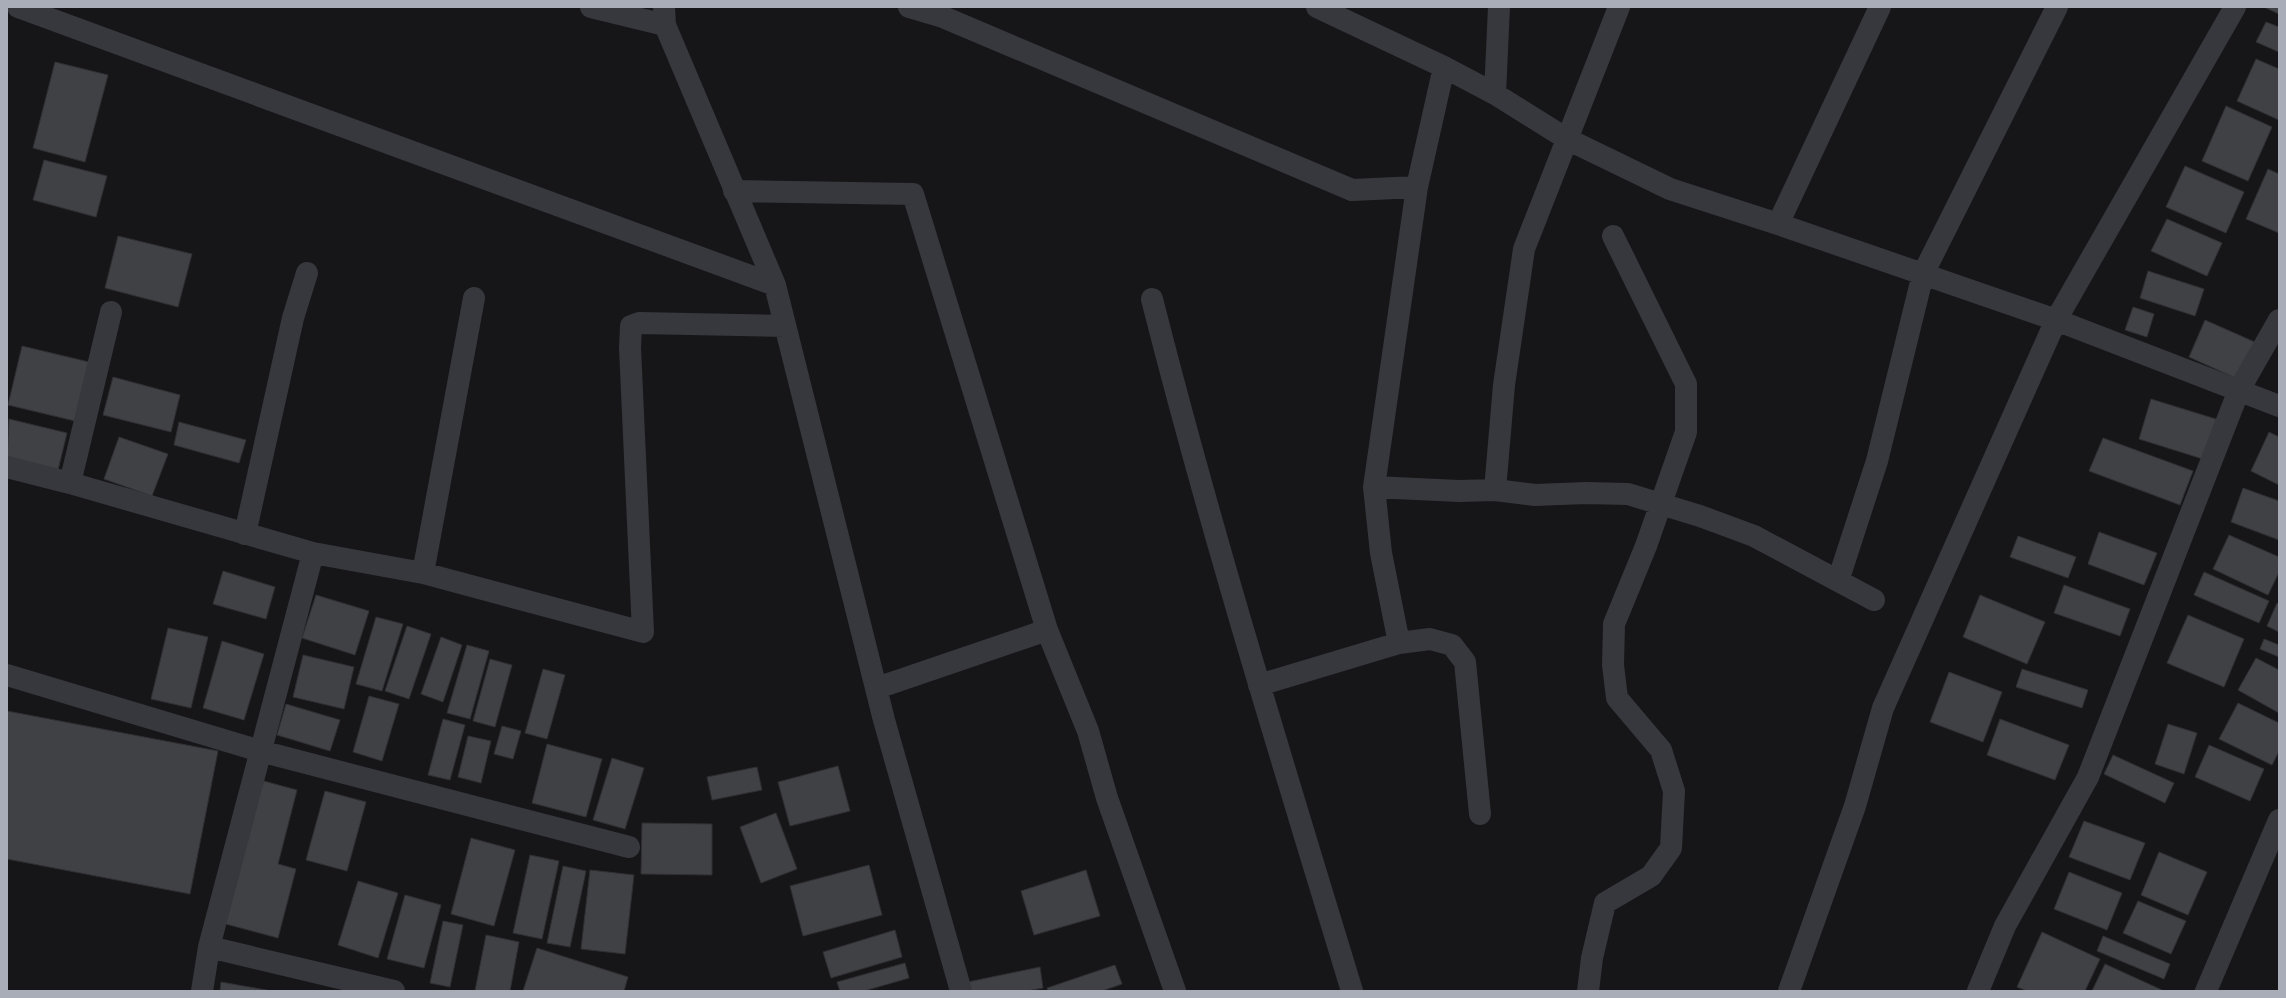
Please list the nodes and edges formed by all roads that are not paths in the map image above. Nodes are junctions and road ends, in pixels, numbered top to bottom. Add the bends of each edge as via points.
1 (18, 7) edge
2 (591, 7) edge
3 (909, 7) edge
4 (1317, 7) edge
5 (1499, 7) edge
6 (1619, 7) edge
7 (1880, 7) edge
8 (2057, 7) edge
9 (2235, 7) edge
10 (945, 12) edge
11 (664, 16) edge
12 (1444, 67) junction
13 (1495, 94) junction
14 (1567, 139) junction
15 (1417, 187) junction
16 (734, 191) junction
17 (1778, 224) junction
18 (1613, 236) dead end
19 (307, 273) dead end
20 (1923, 274) junction
21 (775, 285) junction
22 (474, 298) dead end
23 (1152, 299) dead end
24 (111, 312) dead end
25 (2056, 320) junction
26 (2279, 320) edge
27 (785, 326) junction
28 (2239, 390) junction
29 (2279, 406) edge
30 (7, 468) edge
31 (70, 483) junction
32 (1374, 487) junction
33 (1495, 490) junction
34 (1661, 504) junction
35 (245, 534) junction
36 (313, 553) junction
37 (423, 573) junction
38 (1838, 581) junction
39 (1874, 600) dead end
40 (1047, 630) junction
41 (1399, 643) junction
42 (7, 675) edge
43 (1259, 685) junction
44 (877, 688) junction
45 (260, 751) junction
46 (1480, 814) dead end
47 (2279, 820) edge
48 (629, 847) dead end
49 (209, 947) junction
50 (202, 991) edge
51 (394, 991) edge
52 (961, 991) edge
53 (1175, 991) edge
54 (1352, 991) edge
55 (1588, 991) edge
56 (1789, 991) edge
57 (1978, 991) edge
58 (2206, 991) edge

1 - 21 street
2 - 11 street
3 - 10 street
4 - 12 street
5 - 13 street
6 - 14 street
7 - 17 street
8 - 20 street
9 - 25 street
10 - 15 street via 1352,190
11 - 16 street
12 - 13 street
12 - 15 street
13 - 14 street
14 - 17 street via 1670,189
14 - 33 street via 1524,249 1504,386
15 - 32 street
16 - 21 street
16 - 40 street via 912,194
17 - 20 street
18 - 34 street via 1686,384 1686,432
19 - 35 street via 294,318
20 - 25 street
20 - 38 street via 1877,461
21 - 27 street
22 - 37 street
23 - 43 street via 1186,434
24 - 31 street
25 - 28 street
25 - 56 street via 1883,708 1855,806
26 - 28 street
27 - 37 street via 639,323 631,326 630,356 643,632
27 - 44 street
28 - 29 street
28 - 57 street via 2088,777 2005,926
30 - 31 street
31 - 35 street
32 - 33 street
32 - 41 street via 1382,553
33 - 34 street via 1535,494 1628,494
34 - 38 street via 1754,536
34 - 55 street via 1614,624 1613,665 1617,698 1662,750 1674,791 1671,848 1651,876 1605,903 1592,958
35 - 36 street
36 - 37 street
36 - 45 street
38 - 39 street
40 - 44 street
40 - 53 street via 1088,730 1107,798
41 - 43 street
41 - 46 street via 1430,639 1452,645 1465,662
42 - 45 street
43 - 54 street
44 - 52 street
45 - 48 street
45 - 49 street
47 - 58 street
49 - 50 street
49 - 51 street

